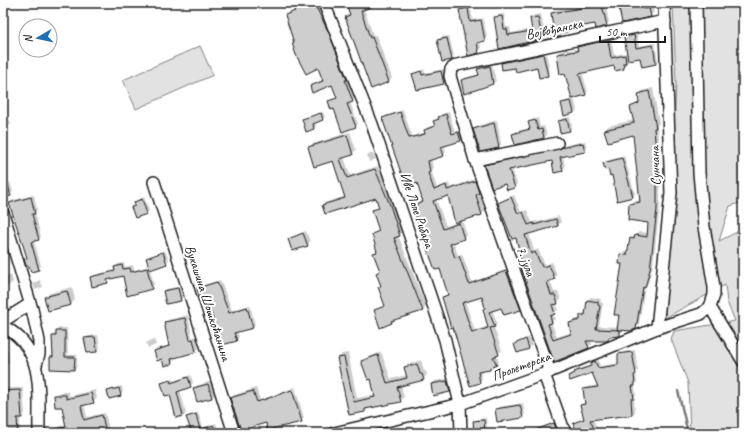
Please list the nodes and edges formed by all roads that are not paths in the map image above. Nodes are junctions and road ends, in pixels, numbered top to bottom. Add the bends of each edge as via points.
1 (324, 3) edge
2 (664, 3) edge
3 (696, 3) edge
4 (665, 21) junction
5 (451, 69) joint
6 (557, 143) dead end
7 (474, 160) junction
8 (154, 182) dead end
9 (3, 213) edge
10 (30, 304) junction
11 (710, 307) junction
12 (3, 321) edge
13 (3, 326) edge
14 (657, 328) junction
15 (743, 361) edge
16 (36, 365) junction
17 (547, 373) junction
18 (460, 404) junction
19 (367, 429) edge
20 (39, 433) edge
21 (234, 433) edge
22 (334, 433) edge
23 (461, 433) edge
24 (565, 433) edge

1 - 18 street, Иве Лоле Рибара via 372,124 440,325
2 - 4 street, Сунчана
3 - 11 street via 699,173 704,227 714,287
4 - 5 street, Војвођанска via 457,65
4 - 14 street, Сунчана via 671,193
5 - 7 street, 7. јула via 450,76
6 - 7 street
7 - 17 street, 7. јула
8 - 21 street, Вукашина Шошкоћанина
9 - 10 street
10 - 12 street
10 - 16 street via 39,341
11 - 14 street, Пролетерска via 701,314
11 - 15 street
13 - 16 street via 14,333 28,348
14 - 17 street, Пролетерска
16 - 20 street
17 - 18 street, Пролетерска
17 - 24 street, 7. јула
18 - 19 street, Пролетерска
18 - 23 street, Иве Лоле Рибара
19 - 22 street, Пролетерска

